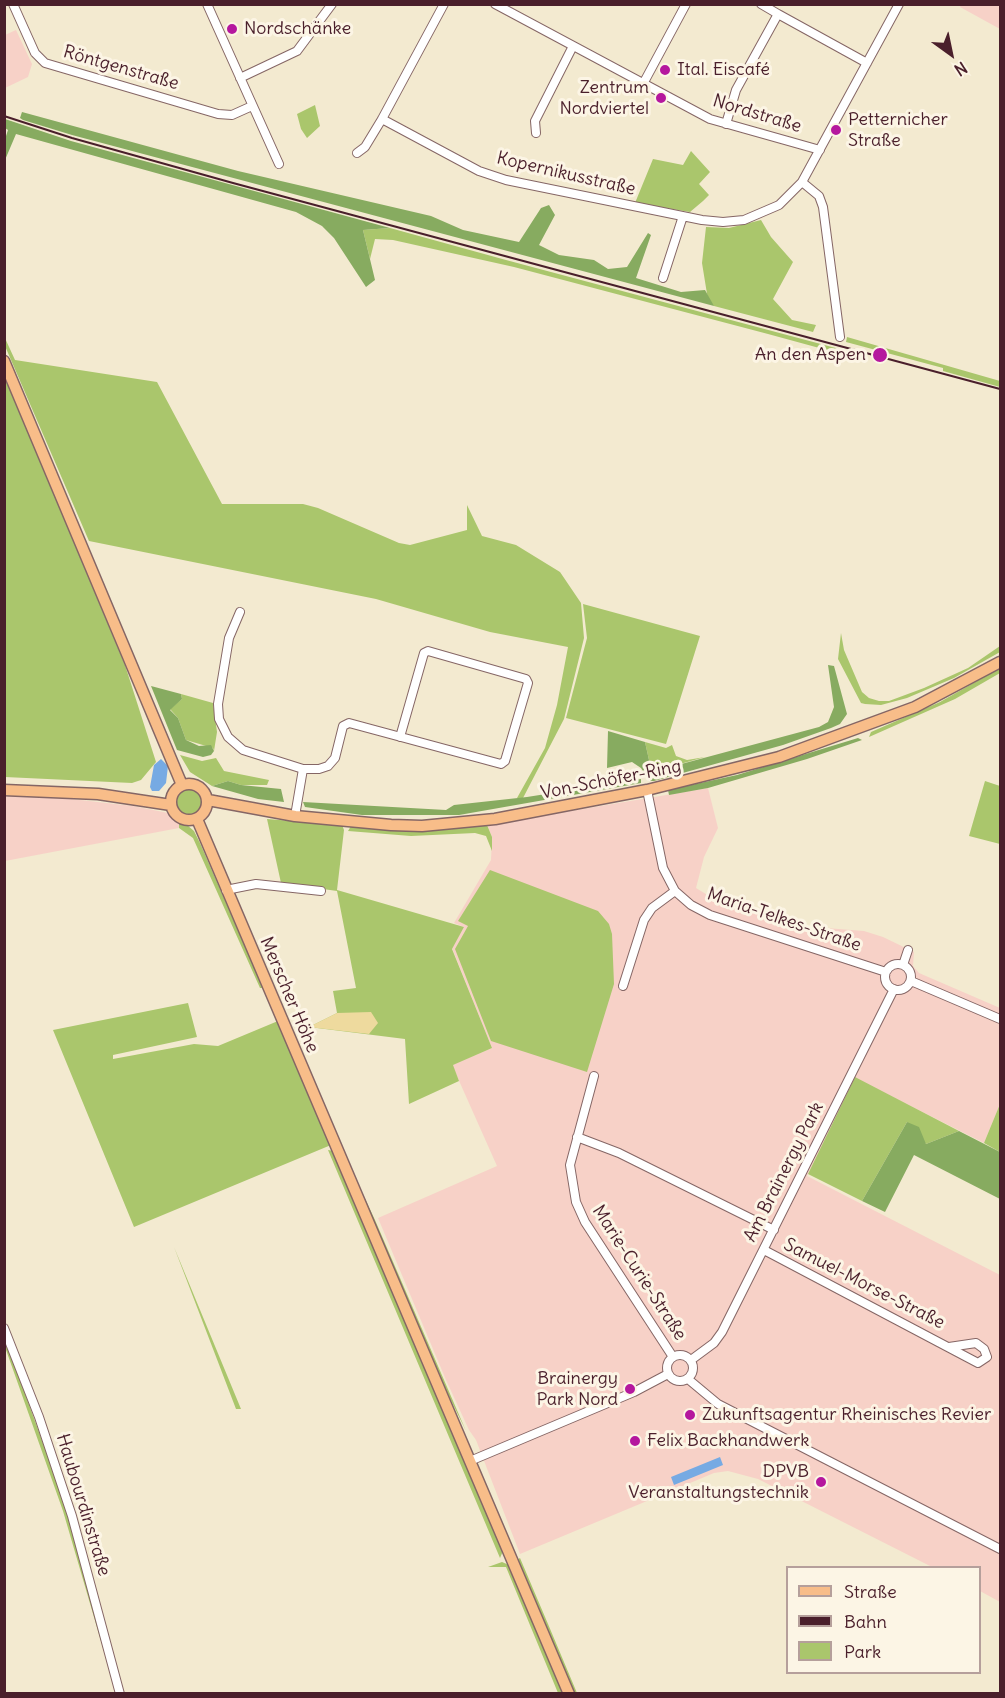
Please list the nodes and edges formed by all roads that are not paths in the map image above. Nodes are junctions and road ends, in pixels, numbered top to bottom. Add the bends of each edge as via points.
1 (14, 4) edge
2 (207, 4) edge
3 (332, 4) edge
4 (444, 4) edge
5 (495, 4) edge
6 (686, 4) edge
7 (761, 4) edge
8 (899, 4) edge
9 (778, 14) junction
10 (573, 46) junction
11 (867, 63) junction
12 (240, 78) junction
13 (643, 84) junction
14 (252, 106) junction
15 (382, 119) junction
16 (726, 124) junction
17 (536, 133) dead end
18 (820, 150) junction
19 (357, 153) dead end
20 (279, 164) dead end
21 (802, 182) junction
22 (683, 216) junction
23 (663, 278) dead end
24 (840, 337) dead end
25 (4, 362) edge
26 (240, 612) dead end
27 (1000, 662) edge
28 (400, 737) junction
29 (303, 769) junction
30 (182, 785) junction
31 (4, 790) edge
32 (647, 790) junction
33 (207, 800) junction
34 (171, 805) junction
35 (295, 816) junction
36 (197, 819) junction
37 (226, 890) junction
38 (321, 891) dead end
39 (675, 891) junction
40 (908, 950) dead end
41 (903, 965) junction
42 (886, 972) junction
43 (911, 981) junction
44 (623, 986) dead end
45 (894, 989) junction
46 (997, 1017) edge
47 (1000, 1026) edge
48 (594, 1076) dead end
49 (576, 1137) junction
50 (774, 1230) junction
51 (764, 1250) junction
52 (4, 1329) edge
53 (949, 1347) dead end
54 (673, 1357) junction
55 (691, 1360) junction
56 (669, 1374) junction
57 (688, 1379) junction
58 (470, 1461) junction
59 (1000, 1549) edge
60 (120, 1694) edge
61 (569, 1694) edge

1 - 14 street, Röntgenstraße via 35,53 45,63 218,114 232,115
2 - 12 street
3 - 12 street via 297,51
4 - 15 street
5 - 10 street, Nordstraße
6 - 13 street
7 - 9 street
8 - 11 street
9 - 11 street
9 - 16 street via 736,90
10 - 13 street, Nordstraße
10 - 17 street via 535,121
11 - 18 street
12 - 14 street
13 - 16 street, Nordstraße
14 - 20 street
15 - 19 street
15 - 22 street, Kopernikusstraße via 479,171 506,180
16 - 18 street, Nordstraße
18 - 21 street, Kopernikusstraße
21 - 22 street, Kopernikusstraße via 779,205 744,220 723,222
21 - 24 street via 819,196 823,207
22 - 23 street
25 - 30 main road
26 - 29 street via 229,638 218,704 222,728 243,750
27 - 32 main road, Von-Schöfer-Ring via 951,690 853,732
28 - 28 street via 501,764 528,684 526,679 429,651 424,653
28 - 29 street via 349,723 343,726 335,758 328,766
29 - 35 street
30 - 33 main road via 198,786
30 - 34 main road via 173,794
31 - 34 main road via 98,794
32 - 35 main road, Von-Schöfer-Ring via 495,819 422,826
32 - 39 street, Maria-Telkes-Straße via 663,868
33 - 35 main road, Von-Schöfer-Ring
33 - 36 main road via 206,811
34 - 36 main road via 180,819
36 - 37 main road, Merscher Höhe
37 - 38 street via 256,884
37 - 58 main road, Merscher Höhe
39 - 42 street, Maria-Telkes-Straße via 710,915
39 - 44 street via 652,908 644,920
40 - 41 street
41 - 42 street via 893,965
41 - 43 street via 911,973
42 - 45 street via 886,981
43 - 45 street via 902,989
43 - 46 street
45 - 50 street, Am Brainergy Park
46 - 47 street
48 - 49 street, Marie-Curie-Straße
49 - 50 street
49 - 54 street, Marie-Curie-Straße via 570,1165 580,1212
50 - 51 street, Am Brainergy Park
51 - 53 street, Samuel-Morse-Straße
51 - 55 street, Am Brainergy Park via 722,1332
52 - 60 street, Haubourdinstraße via 72,1515
54 - 55 street via 684,1355
54 - 56 street via 667,1366
55 - 57 street via 693,1372
56 - 57 street via 679,1381
56 - 58 street
57 - 59 street via 718,1404
58 - 61 main road, Merscher Höhe

